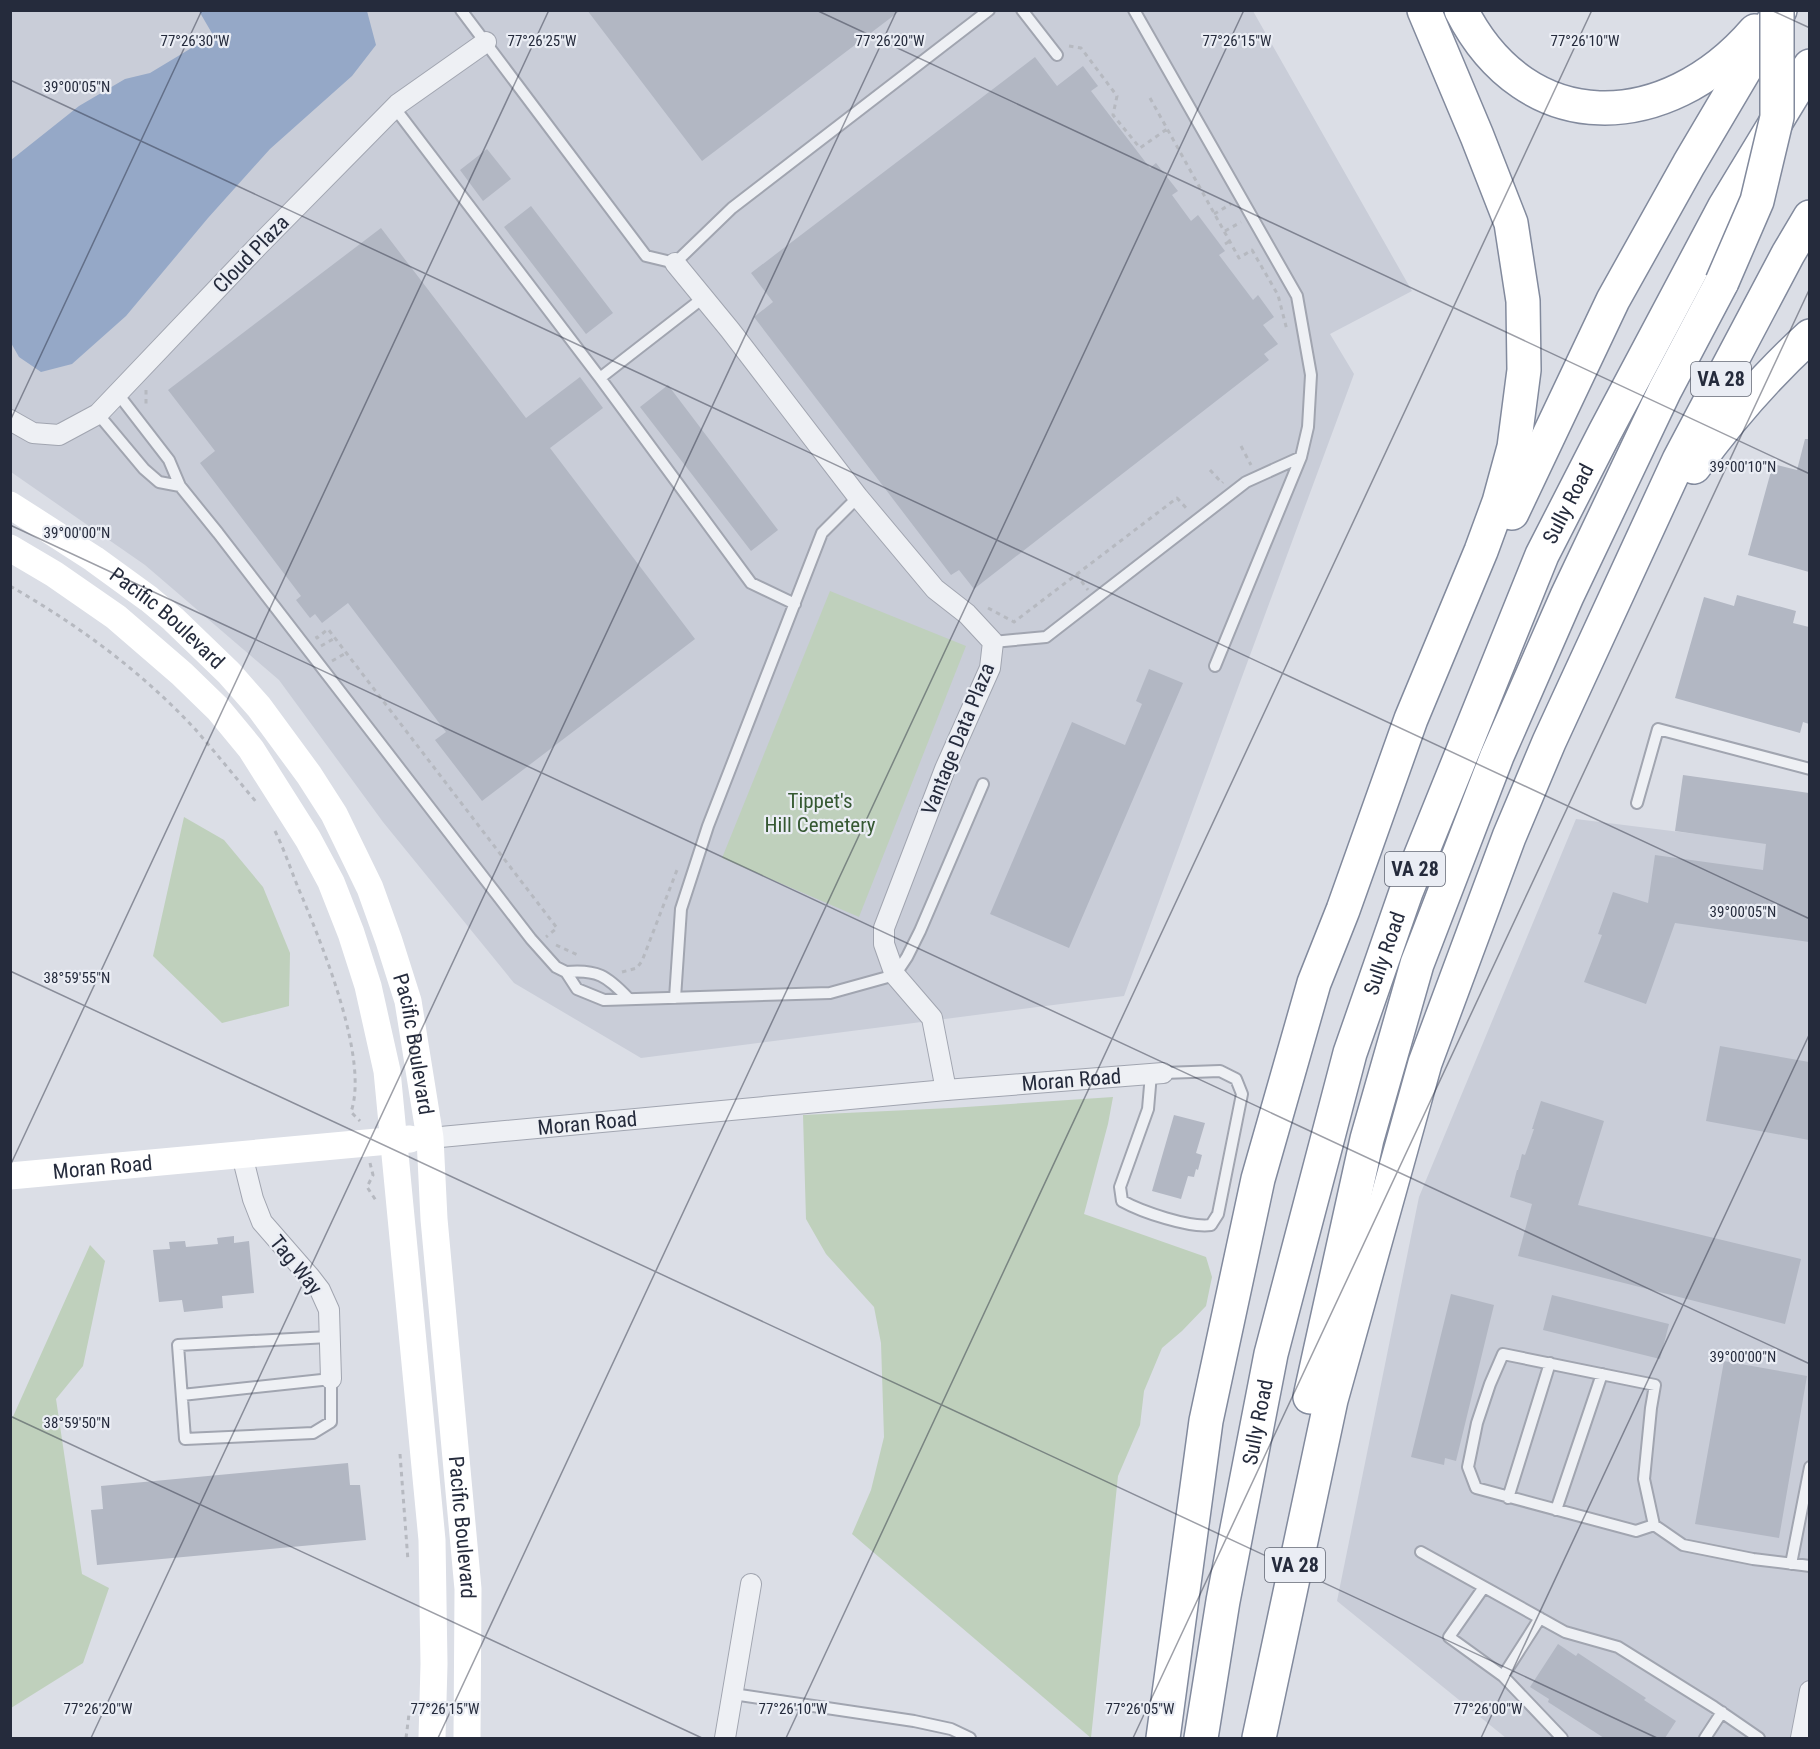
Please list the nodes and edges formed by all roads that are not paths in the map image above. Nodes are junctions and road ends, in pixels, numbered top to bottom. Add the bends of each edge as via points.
1 (461, 10) edge
2 (989, 10) edge
3 (1022, 10) edge
4 (1134, 10) edge
5 (1424, 10) edge
6 (1461, 10) edge
7 (1771, 10) edge
8 (1779, 10) edge
9 (486, 42) junction
10 (1057, 56) dead end
11 (1809, 66) edge
12 (394, 107) junction
13 (1809, 217) edge
14 (675, 264) junction
15 (703, 298) junction
16 (1809, 336) edge
17 (600, 378) junction
18 (118, 394) junction
19 (98, 414) junction
20 (10, 420) edge
21 (1300, 457) junction
22 (180, 486) junction
23 (858, 496) junction
24 (10, 505) edge
25 (1639, 544) junction
26 (10, 548) edge
27 (795, 604) junction
28 (993, 642) junction
29 (1215, 666) dead end
30 (1411, 719) junction
31 (1809, 769) edge
32 (983, 784) dead end
33 (1637, 803) dead end
34 (566, 972) junction
35 (895, 975) junction
36 (628, 998) junction
37 (675, 998) junction
38 (1157, 1073) junction
39 (946, 1090) junction
40 (430, 1138) junction
41 (393, 1140) junction
42 (242, 1155) junction
43 (10, 1176) edge
44 (329, 1337) junction
45 (1550, 1363) junction
46 (1602, 1374) junction
47 (331, 1379) junction
48 (182, 1395) junction
49 (1809, 1467) edge
50 (1310, 1494) junction
51 (1508, 1498) junction
52 (1556, 1510) junction
53 (1654, 1525) junction
54 (1421, 1552) dead end
55 (1791, 1564) junction
56 (1809, 1566) edge
57 (751, 1584) dead end
58 (1484, 1587) junction
59 (1540, 1618) junction
60 (1503, 1676) junction
61 (1809, 1691) edge
62 (733, 1694) junction
63 (1722, 1712) junction
64 (432, 1738) edge
65 (467, 1738) edge
66 (725, 1738) edge
67 (970, 1738) edge
68 (1163, 1738) edge
69 (1201, 1738) edge
70 (1259, 1738) edge
71 (1562, 1738) edge
72 (1705, 1738) edge
73 (1759, 1738) edge
74 (1801, 1738) edge

1 - 9 lane
2 - 14 lane via 732,208
3 - 10 lane
4 - 21 lane via 1297,296 1311,375 1308,427
5 - 30 highway via 1511,223 1523,301 1524,370 1514,447 1499,502
6 - 7 highway via 1488,54 1529,88 1551,99 1601,108 1646,103 1688,87 1731,56
8 - 30 highway via 1613,300
8 - 50 highway, bridge via 1777,117 1757,201 1722,282 1665,390 1567,596 1497,756 1418,964 1367,1139 1306,1418
9 - 12 street, Cloud Plaza
9 - 14 lane via 646,256
11 - 69 highway, Sully Road / VA 28 via 1725,206 1542,555 1406,892 1350,1053 1271,1354
12 - 17 lane
12 - 18 street, Cloud Plaza
13 - 25 highway, VA 28 via 1684,450
14 - 15 street, Vantage Data Plaza
15 - 17 lane
15 - 23 street, Vantage Data Plaza
16 - 25 highway via 1723,426
17 - 27 lane via 751,583
18 - 19 street, Cloud Plaza
18 - 22 lane via 169,460
19 - 20 street, Cloud Plaza via 59,435 33,433
19 - 22 lane via 144,469 159,482
21 - 28 lane via 1246,482 1046,638
21 - 29 lane
22 - 34 lane via 531,939 556,967
23 - 27 lane via 822,533
23 - 28 street, Vantage Data Plaza via 935,589 967,614
24 - 40 main road, Pacific Boulevard via 94,559 173,619 260,707 309,775 352,849 390,941 408,1001
25 - 50 highway, VA 28 via 1509,837 1425,1063 1331,1400
26 - 41 main road, Pacific Boulevard via 83,593 175,667 218,709 276,785 331,882 351,933 368,986 387,1071
27 - 37 lane via 708,826 681,909
28 - 35 street, Vantage Data Plaza via 990,668 945,769 884,928 884,944
30 - 68 highway via 1314,983 1258,1179 1206,1421
31 - 33 lane via 1658,729
32 - 35 lane via 920,931
34 - 36 lane via 586,970 597,974
34 - 36 lane via 578,988 589,994 604,1000
35 - 37 lane via 830,993
35 - 39 street, Vantage Data Plaza via 932,1018
36 - 37 lane
38 - 38 lane via 1120,1188 1122,1201 1199,1227 1211,1225 1218,1214 1242,1094 1236,1079 1220,1071
38 - 39 street, Moran Road
39 - 40 street, Moran Road
40 - 41 main road, Moran Road
40 - 65 main road, Pacific Boulevard via 468,1589
41 - 42 main road, Moran Road
41 - 64 main road, Pacific Boulevard via 432,1540
42 - 43 main road, Moran Road
42 - 44 street, Tag Way via 262,1222 320,1290 329,1310
44 - 47 street, Tag Way
44 - 48 lane via 178,1346
45 - 46 lane
45 - 51 lane
45 - 51 lane via 1503,1354 1477,1423 1468,1467 1476,1488
46 - 52 lane
46 - 53 lane via 1655,1385 1644,1479
47 - 48 lane
47 - 48 lane via 331,1422 313,1432 185,1438
49 - 55 lane
50 - 70 highway, VA 28
51 - 52 lane
52 - 53 lane via 1636,1531
53 - 55 lane via 1683,1545
54 - 58 lane
55 - 56 lane
57 - 62 street
58 - 59 lane
58 - 60 lane via 1449,1637
59 - 60 lane
59 - 63 lane via 1565,1632 1618,1647
60 - 71 lane
61 - 74 street
62 - 66 street
62 - 67 lane via 915,1721
63 - 72 lane
63 - 73 lane

